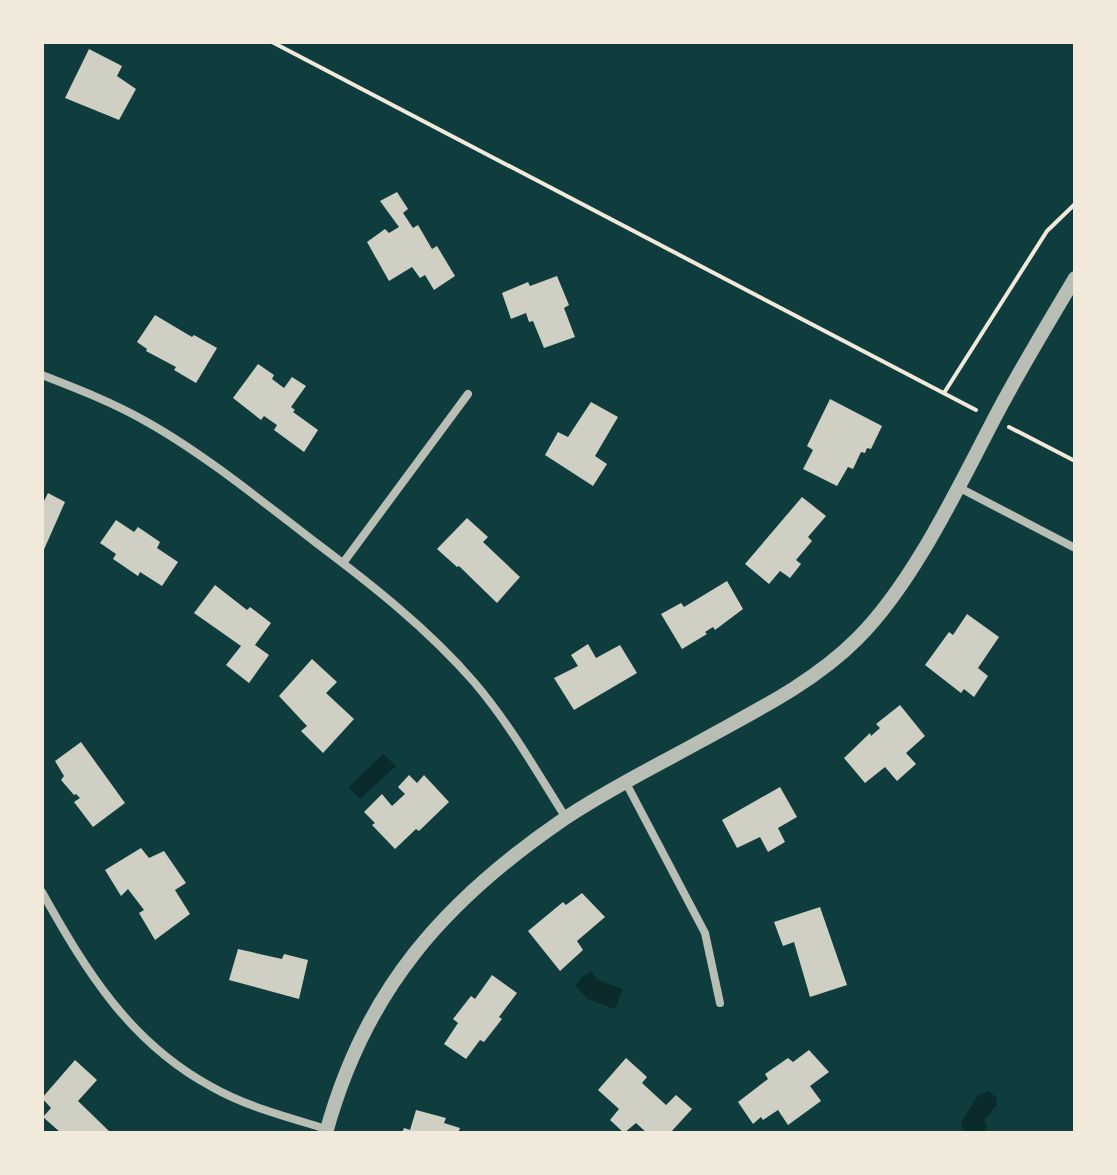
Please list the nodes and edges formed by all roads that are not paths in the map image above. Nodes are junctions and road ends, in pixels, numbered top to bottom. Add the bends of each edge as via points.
1 (1075, 278) edge
2 (42, 375) edge
3 (468, 394) dead end
4 (958, 487) junction
5 (1075, 548) edge
6 (343, 563) junction
7 (626, 783) junction
8 (566, 818) junction
9 (42, 892) edge
10 (720, 1003) dead end
11 (326, 1131) edge

1 - 4 street
2 - 6 street via 149,422
3 - 6 street
4 - 5 street
4 - 7 street via 902,585 858,639 804,683
6 - 8 street via 419,626 477,685
7 - 8 street
7 - 10 street via 705,933
8 - 11 street via 482,880 416,950 357,1043
9 - 11 street via 107,998 150,1044 214,1089

